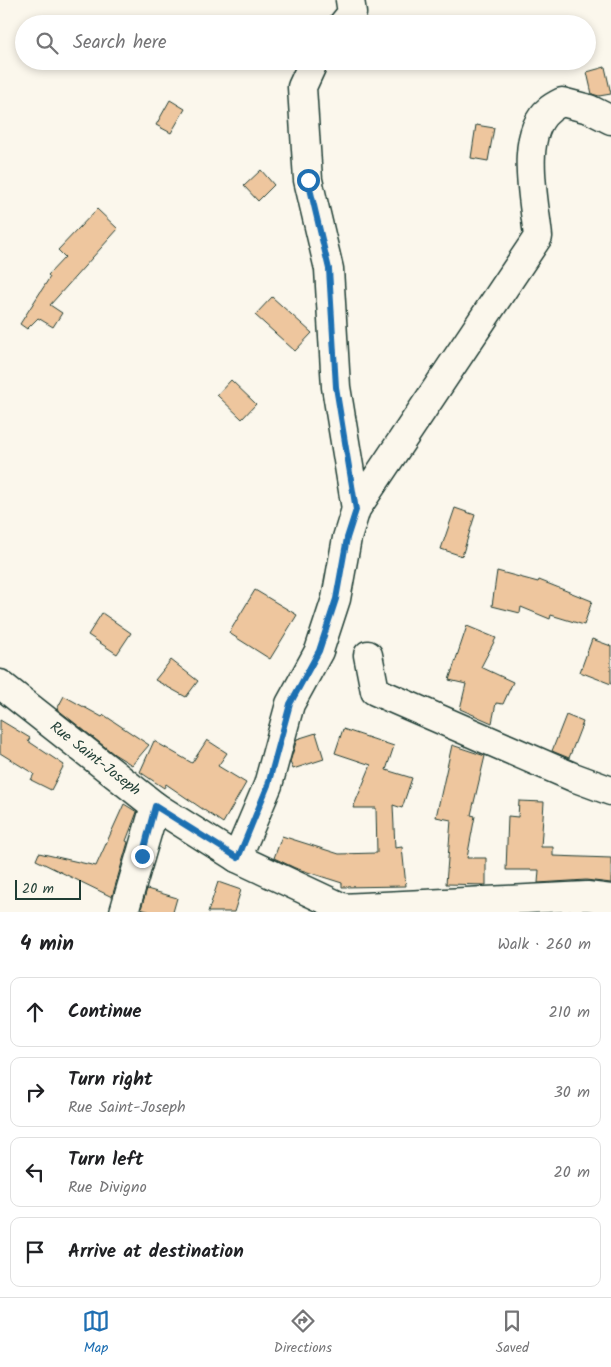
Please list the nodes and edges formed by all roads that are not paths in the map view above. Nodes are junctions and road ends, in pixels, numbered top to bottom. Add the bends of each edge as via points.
1 (350, 0) edge
2 (350, 15) edge
3 (310, 70) edge
4 (611, 120) edge
5 (356, 510) junction
6 (368, 655) dead end
7 (0, 684) edge
8 (611, 791) edge
9 (155, 806) junction
10 (238, 858) junction
11 (611, 899) edge
12 (347, 910) edge
13 (124, 912) edge

1 - 2 street
3 - 5 street via 302,87 308,180 329,269 336,387
4 - 5 street via 589,109 562,102 548,110 533,134 530,174 538,237
5 - 10 street via 347,538 336,599 319,651 290,704 268,785
6 - 8 street via 375,691
7 - 9 street, Rue Saint-Joseph
9 - 10 street, Rue Saint-Joseph
9 - 13 street
10 - 12 street, Rue Saint-Joseph
11 - 12 street via 587,896

